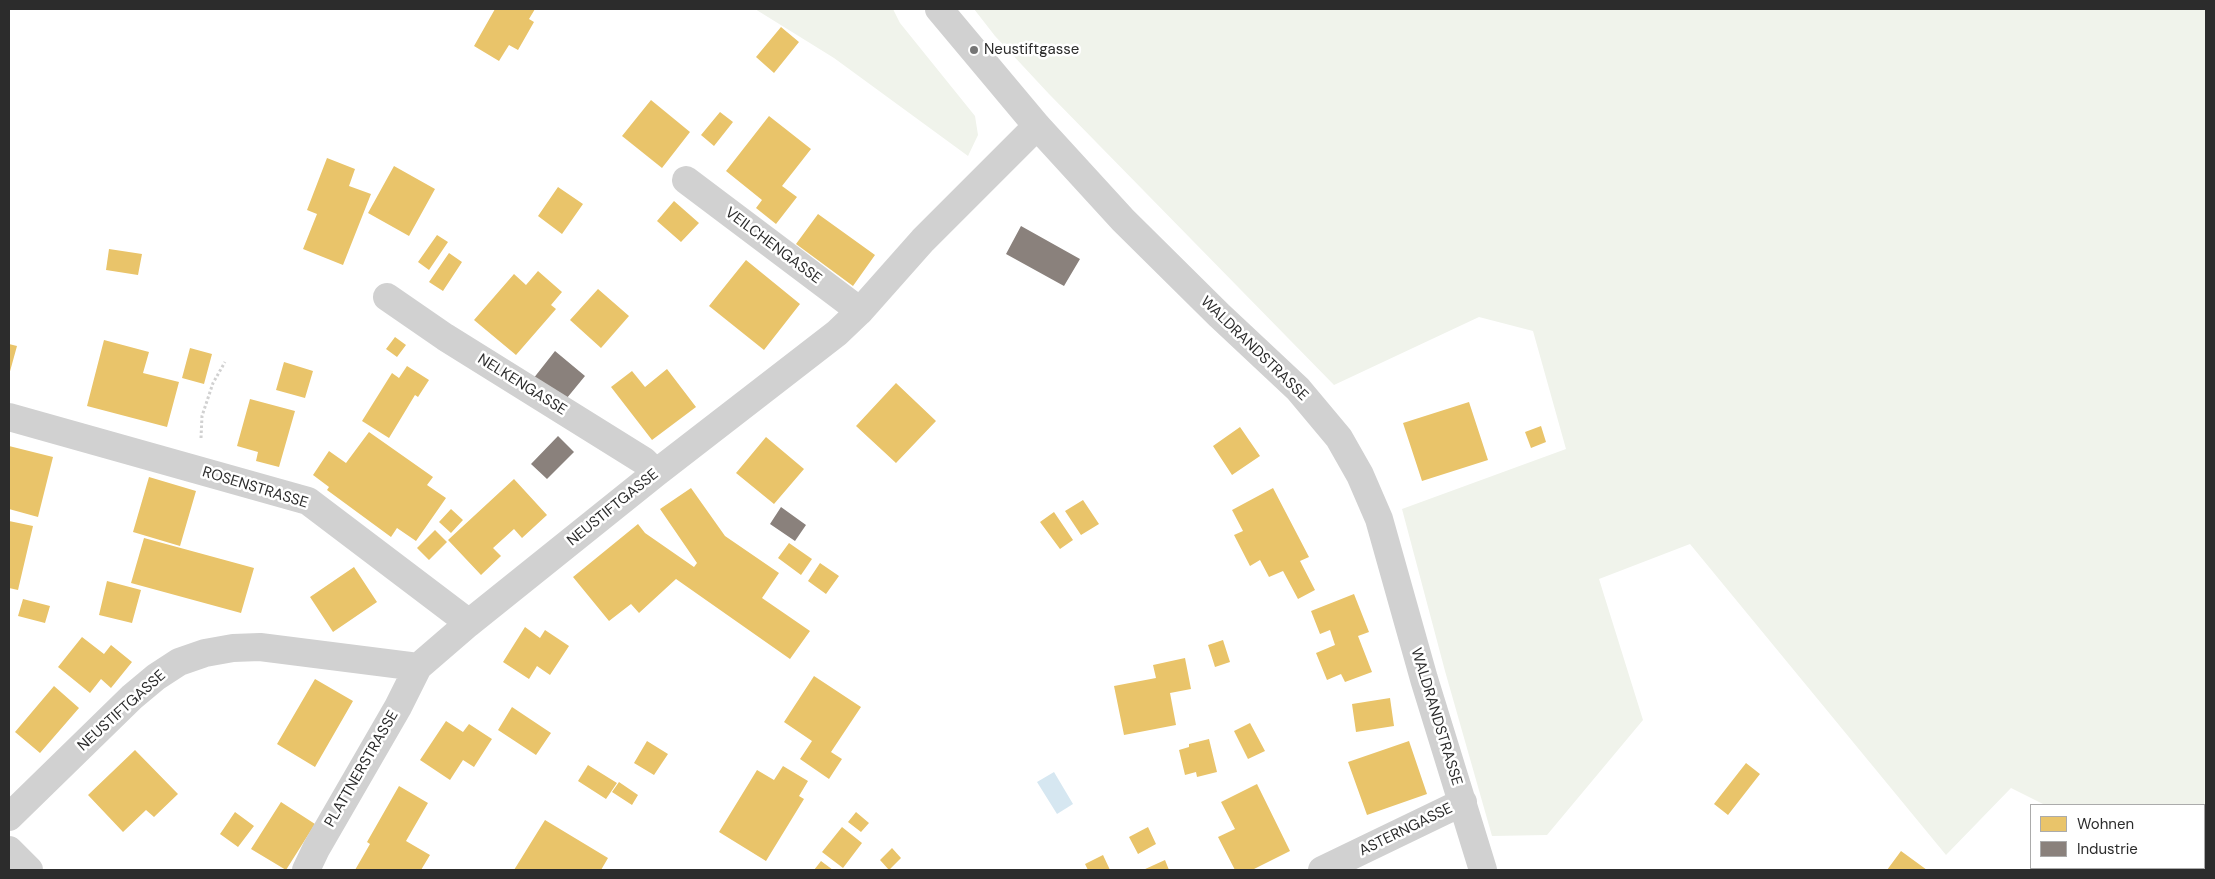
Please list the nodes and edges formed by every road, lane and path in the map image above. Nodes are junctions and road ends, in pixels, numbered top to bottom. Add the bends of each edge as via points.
1 (940, 9) edge
2 (1038, 126) junction
3 (686, 180) dead end
4 (387, 296) dead end
5 (860, 311) junction
6 (225, 362) dead end
7 (9, 418) edge
8 (199, 471) junction
9 (656, 473) junction
10 (469, 623) junction
11 (418, 667) junction
12 (1463, 802) junction
13 (9, 816) edge
14 (9, 850) edge
15 (29, 870) edge
16 (306, 870) edge
17 (1322, 870) edge
18 (1483, 870) edge

1 - 2 street
2 - 5 street, NEUSTIFTGASSE via 923,240
2 - 12 street, WALDRANDSTRASSE via 1130,226 1298,389 1339,438 1379,519 1424,680
3 - 5 street, VEILCHENGASSE
4 - 9 street, NELKENGASSE via 445,337 644,461
5 - 9 street, NEUSTIFTGASSE via 838,333
6 - 8 path via 212,383 202,416
7 - 8 street, ROSENSTRASSE
8 - 10 street, ROSENSTRASSE via 308,501
9 - 10 street, NEUSTIFTGASSE
10 - 11 street, NEUSTIFTGASSE
11 - 13 street, NEUSTIFTGASSE via 260,647 205,653 179,662 132,697
11 - 16 street, PLATTNERSTRASSE
12 - 17 street, ASTERNGASSE
12 - 18 street, WALDRANDSTRASSE
14 - 15 street

